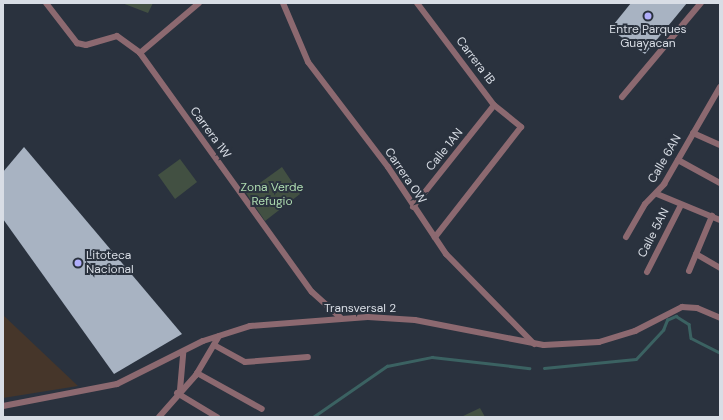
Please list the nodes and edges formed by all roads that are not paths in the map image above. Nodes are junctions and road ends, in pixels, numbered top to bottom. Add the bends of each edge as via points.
1 (46, 3) edge
2 (199, 3) edge
3 (283, 3) edge
4 (417, 3) edge
5 (701, 3) edge
6 (140, 53) junction
7 (720, 88) edge
8 (622, 97) dead end
9 (494, 105) junction
10 (693, 133) junction
11 (720, 145) edge
12 (678, 160) junction
13 (720, 182) edge
14 (657, 194) junction
15 (681, 205) junction
16 (413, 207) junction
17 (712, 216) junction
18 (720, 220) edge
19 (435, 237) junction
20 (626, 238) dead end
21 (696, 254) junction
22 (720, 268) edge
23 (689, 271) dead end
24 (647, 272) dead end
25 (341, 318) junction
26 (720, 318) edge
27 (219, 336) junction
28 (214, 344) junction
29 (534, 344) junction
30 (183, 353) junction
31 (308, 356) dead end
32 (197, 373) junction
33 (178, 391) junction
34 (3, 406) edge
35 (262, 410) dead end
36 (159, 417) edge
37 (216, 417) edge

1 - 6 street, Carrera 1W via 77,43 86,45 117,36
2 - 6 street
3 - 16 street, Carrera 0W via 308,62 388,167
4 - 9 street, Carrera 1B
5 - 8 street
6 - 25 street, Carrera 1W via 312,292
7 - 10 street, Calle 6AN
9 - 16 street, Calle 1AN
9 - 19 street, Carrera 1B via 521,127
10 - 11 street
10 - 12 street, Calle 6AN
12 - 13 street
12 - 14 street, Calle 6AN
14 - 15 street
14 - 20 street, Calle 6AN via 645,204
15 - 17 street
15 - 24 street, Calle 5AN
16 - 19 street, Carrera 0W
17 - 18 street
17 - 21 street
19 - 29 street, Carrera 0W
21 - 22 street
21 - 23 street
25 - 27 street, Transversal 2 via 250,326
25 - 29 street, Transversal 2 via 415,320
26 - 29 street, Transversal 2 via 690,306 671,310 634,331 599,342
27 - 28 street
27 - 30 street, Transversal 2
28 - 31 street via 245,362
28 - 32 street
30 - 33 street
30 - 34 street, Transversal 2 via 118,384
32 - 33 street
32 - 35 street
33 - 36 street
33 - 37 street

